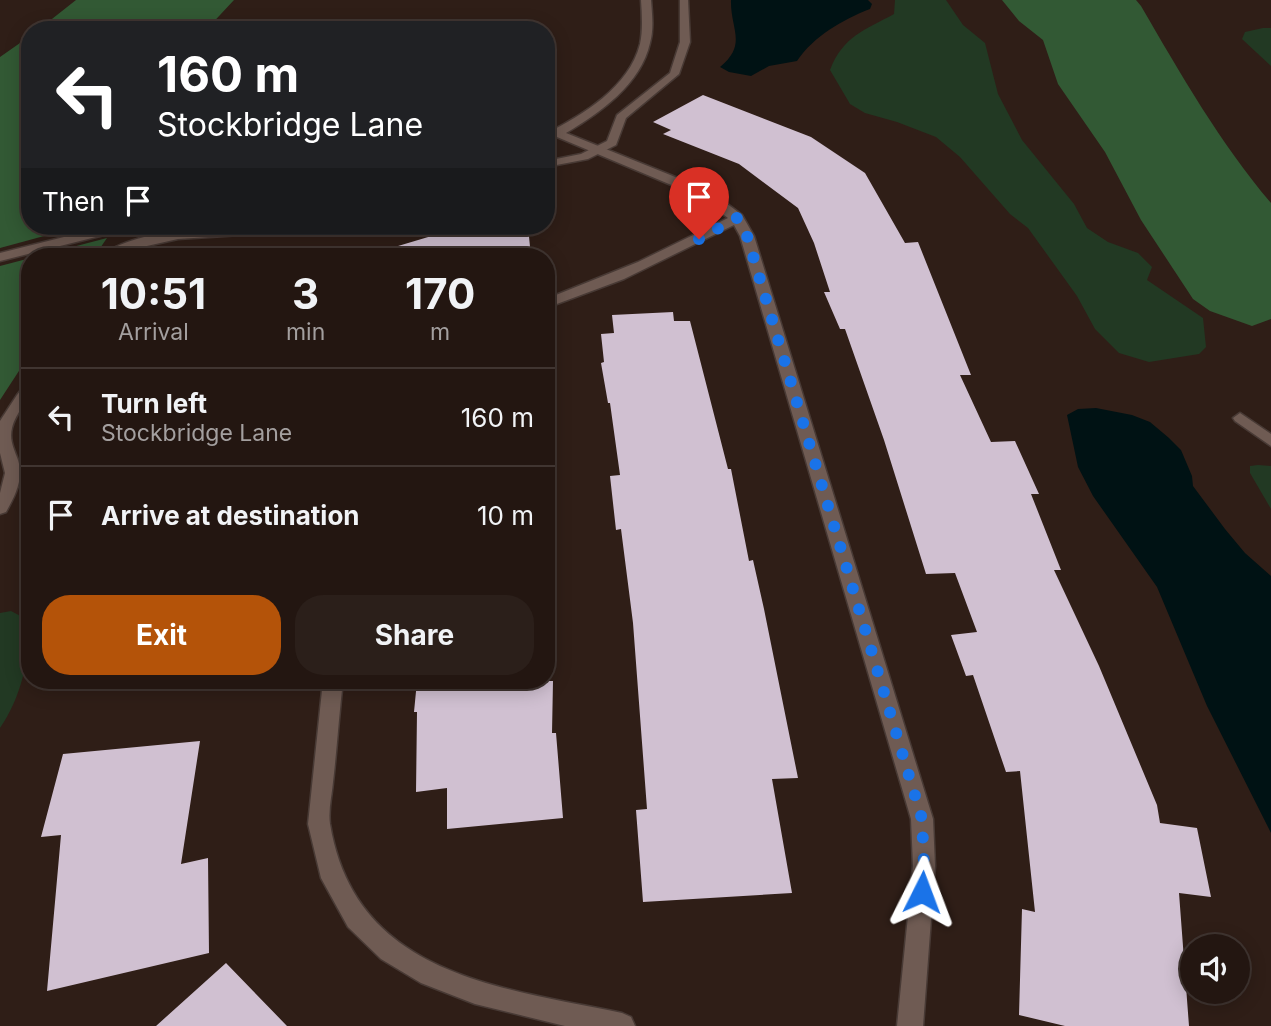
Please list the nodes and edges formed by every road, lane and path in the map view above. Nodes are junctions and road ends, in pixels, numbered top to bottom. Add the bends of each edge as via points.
1 (646, 0) edge
2 (684, 0) edge
3 (555, 133) edge
4 (555, 137) edge
5 (598, 150) junction
6 (555, 162) edge
7 (737, 218) junction
8 (87, 235) edge
9 (181, 235) edge
10 (36, 248) edge
11 (125, 248) edge
12 (21, 252) edge
13 (0, 257) edge
14 (555, 301) edge
15 (21, 399) edge
16 (1240, 418) dead end
17 (1271, 441) edge
18 (0, 508) edge
19 (331, 689) edge
20 (622, 1026) edge
21 (910, 1026) edge

1 - 3 street via 648,32 633,70 594,109
2 - 5 lane via 685,42 674,74 621,117 612,143
4 - 5 street
5 - 6 lane
5 - 7 street via 705,194
7 - 14 street via 662,259
7 - 21 street via 747,236 922,819 924,866
8 - 10 street
9 - 11 lane
12 - 13 street
15 - 18 lane via 4,431 12,466 11,488
16 - 17 lane
19 - 20 street via 318,822 327,868 349,912 385,949 427,975

